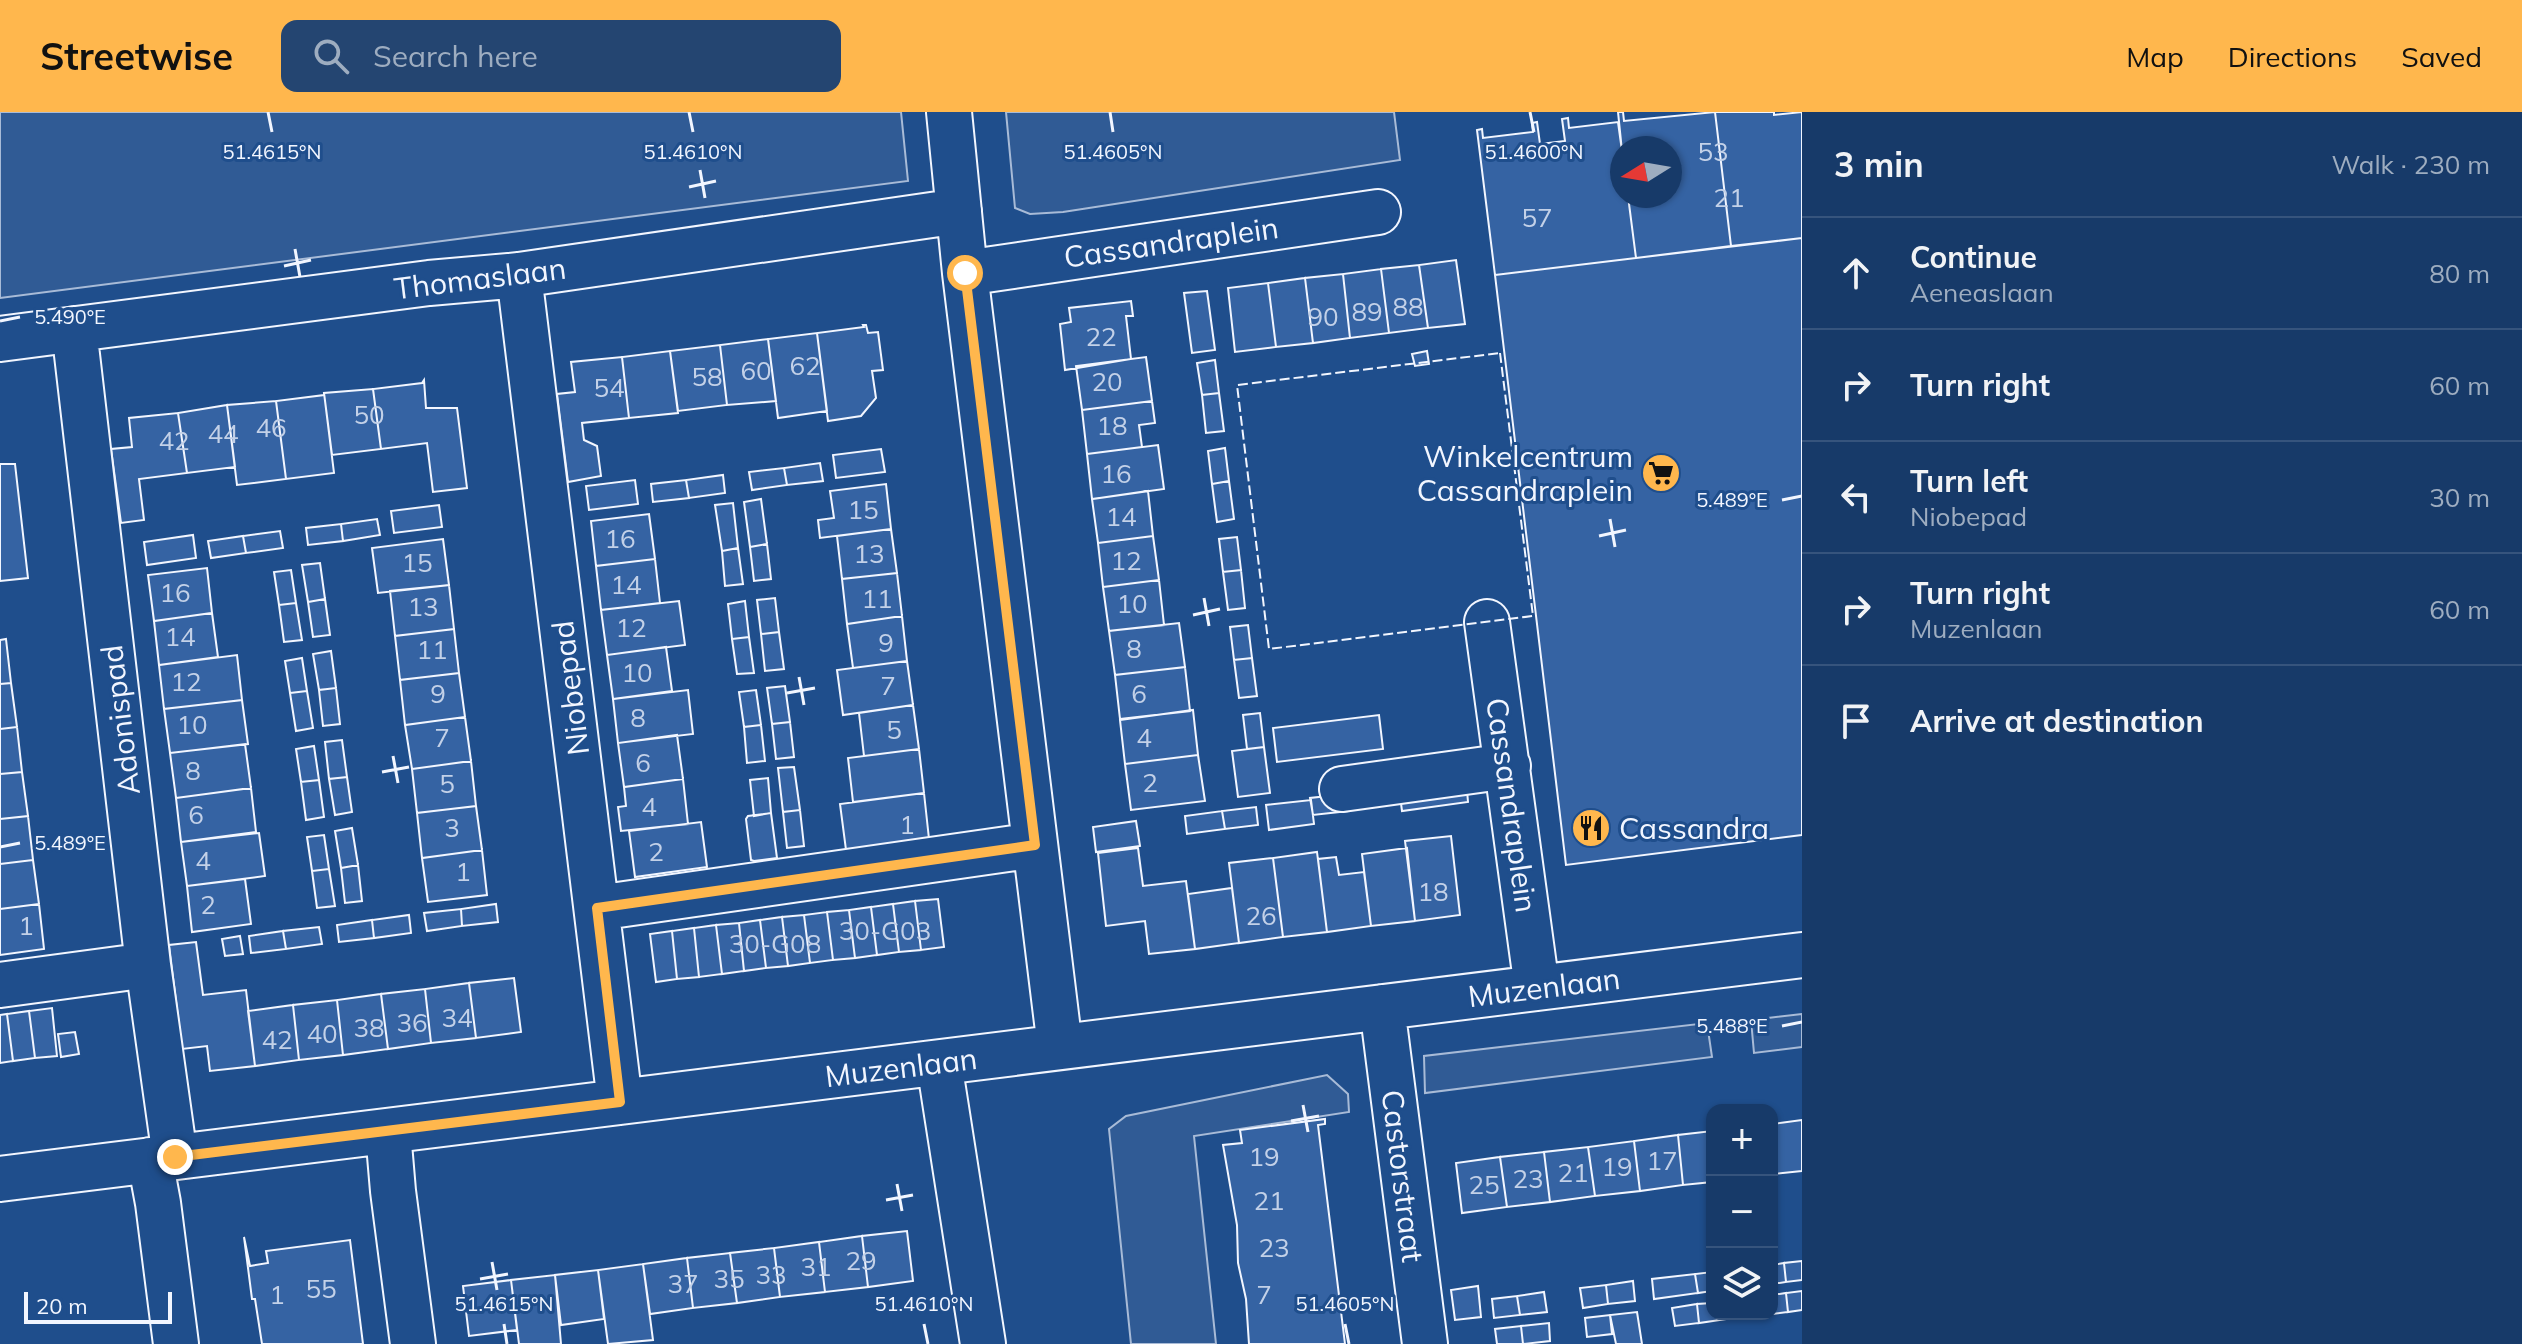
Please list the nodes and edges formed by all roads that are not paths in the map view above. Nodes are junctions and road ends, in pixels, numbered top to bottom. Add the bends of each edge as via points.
1 (949, 112) edge
2 (959, 211) junction
3 (1378, 212) dead end
4 (965, 273) junction
5 (519, 275) junction
6 (74, 329) junction
7 (0, 339) edge
8 (1487, 622) dead end
9 (1508, 766) junction
10 (1342, 789) dead end
11 (1035, 845) junction
12 (597, 908) junction
13 (1802, 955) edge
14 (148, 965) junction
15 (0, 985) edge
16 (1537, 988) junction
17 (1382, 1007) junction
18 (1060, 1047) junction
19 (939, 1063) junction
20 (620, 1102) junction
21 (388, 1132) junction
22 (162, 1159) junction
23 (0, 1179) edge
24 (176, 1344) edge
25 (413, 1344) edge
26 (983, 1344) edge
27 (1425, 1344) edge

1 - 2 street
2 - 4 street
2 - 5 street, Thomaslaan
3 - 4 street, Cassandraplein
4 - 11 street
5 - 6 street, Thomaslaan
5 - 12 street, Niobepad
6 - 7 street, Thomaslaan
6 - 14 street, Adonispad
8 - 9 street, Cassandraplein
9 - 10 street
9 - 16 street, Cassandraplein
11 - 12 street
11 - 18 street
12 - 20 street, Niobepad
13 - 16 street, Muzenlaan
14 - 15 street
14 - 22 street, Adonispad
16 - 17 street, Muzenlaan
17 - 18 street, Muzenlaan
17 - 27 street, Castorstraat
18 - 19 street, Muzenlaan
19 - 20 street, Muzenlaan
19 - 26 street
20 - 21 street, Muzenlaan
21 - 22 street, Muzenlaan
21 - 25 street
22 - 23 street, Muzenlaan
22 - 24 street, Adonispad via 158,1203

